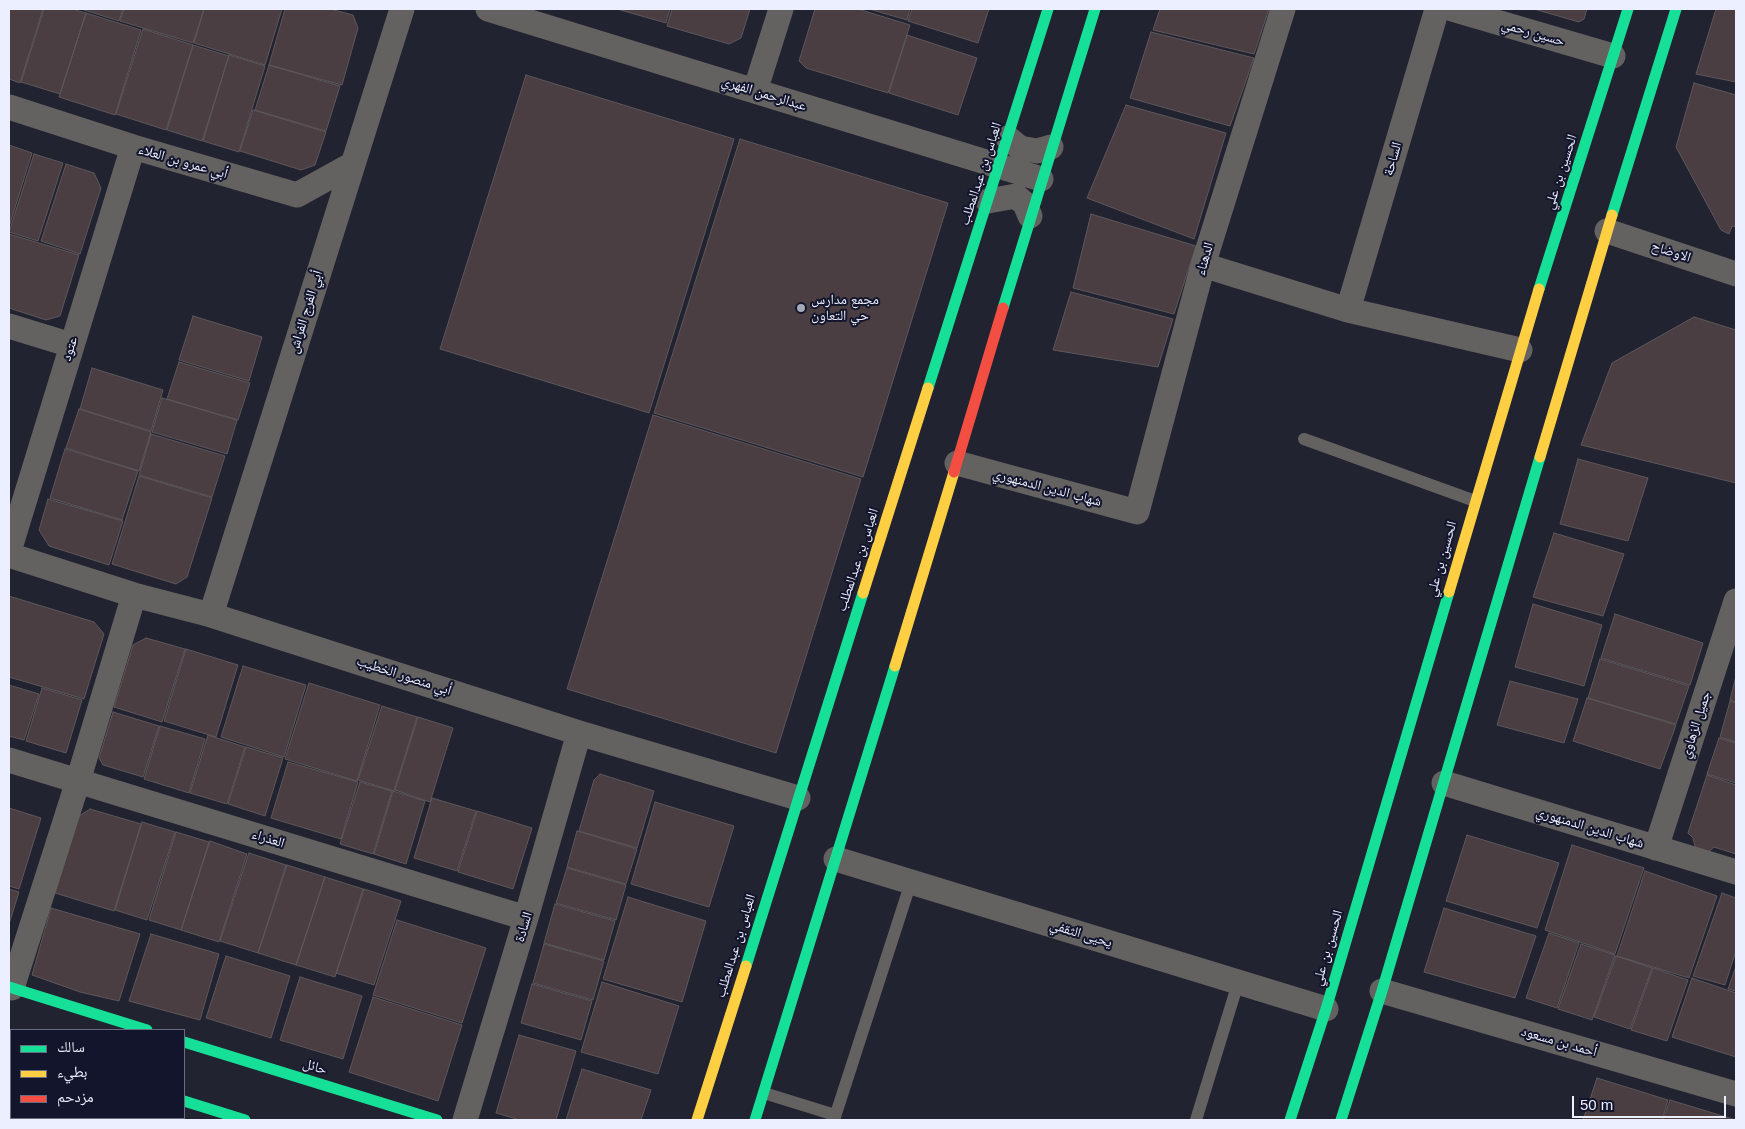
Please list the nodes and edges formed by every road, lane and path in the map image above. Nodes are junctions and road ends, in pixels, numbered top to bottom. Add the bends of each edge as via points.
1 (402, 9) edge
2 (488, 9) edge
3 (781, 9) edge
4 (1048, 9) edge
5 (1096, 9) edge
6 (1283, 9) edge
7 (1437, 9) edge
8 (1452, 9) edge
9 (1628, 9) edge
10 (1676, 9) edge
11 (1613, 56) junction
12 (755, 91) junction
13 (9, 106) edge
14 (1008, 138) junction
15 (133, 147) junction
16 (1051, 147) junction
17 (353, 164) junction
18 (998, 167) junction
19 (1041, 179) junction
20 (988, 201) junction
21 (1030, 216) junction
22 (1607, 231) junction
23 (1203, 265) junction
24 (1736, 274) edge
25 (1348, 310) junction
26 (9, 326) edge
27 (71, 345) junction
28 (1520, 350) junction
29 (1304, 439) dead end
30 (958, 464) junction
31 (1475, 501) junction
32 (1138, 512) joint
33 (9, 551) edge
34 (9, 555) edge
35 (134, 595) junction
36 (1736, 601) edge
37 (211, 615) junction
38 (580, 733) junction
39 (9, 760) edge
40 (78, 781) junction
41 (1444, 783) junction
42 (798, 798) junction
43 (1656, 848) junction
44 (836, 859) junction
45 (1736, 872) edge
46 (911, 882) junction
47 (526, 918) junction
48 (1238, 983) junction
49 (10, 988) edge
50 (1382, 990) junction
51 (1326, 1009) junction
52 (144, 1029) edge
53 (185, 1042) edge
54 (764, 1093) junction
55 (1736, 1094) edge
56 (185, 1101) edge
57 (834, 1118) edge
58 (245, 1120) edge
59 (437, 1120) edge
60 (465, 1120) edge
61 (697, 1120) edge
62 (755, 1120) edge
63 (1196, 1120) edge
64 (1290, 1120) edge
65 (1341, 1120) edge

1 - 17 street, أبي الفرج الفراش
2 - 12 street, عبدالرحمن الفهري
3 - 12 street
4 - 14 street, العباس بن عبدالمطلب
5 - 16 street
6 - 23 street, الدهناء
7 - 25 street, الساحة
8 - 11 street, حسين رحمي
9 - 11 street, الحسين بن علي
10 - 22 street
11 - 28 street, الحسين بن علي
12 - 18 street, عبدالرحمن الفهري
13 - 15 street, أبي عمرو بن العلاء
14 - 16 street via 1020,148 1036,152
14 - 18 street, العباس بن عبدالمطلب
15 - 17 street, أبي عمرو بن العلاء via 297,195
15 - 27 street, عتود
16 - 19 street
17 - 37 street, أبي الفرج الفراش
18 - 19 street, عبدالرحمن الفهري
18 - 20 street, العباس بن عبدالمطلب
19 - 21 street
20 - 21 street via 1016,196 1025,204
20 - 42 street, العباس بن عبدالمطلب
21 - 30 street
22 - 24 street, الاوضاح
22 - 41 street
23 - 25 street
23 - 32 street, الدهناء
25 - 28 street
26 - 27 street
27 - 33 street, عتود
28 - 31 street, الحسين بن علي
29 - 31 lane
30 - 32 street, شهاب الدين الدمنهوري
30 - 44 street
31 - 51 street, الحسين بن علي
34 - 35 street, أبي منصور الخطيب
35 - 37 street, أبي منصور الخطيب
35 - 40 street
36 - 43 street, جميل الزهاوي
37 - 38 street, أبي منصور الخطيب
38 - 42 street, أبي منصور الخطيب
38 - 47 street, السادة
39 - 40 street, العذراء
40 - 47 street, العذراء
40 - 49 street
41 - 43 street, شهاب الدين الدمنهوري
41 - 50 street
42 - 61 street, العباس بن عبدالمطلب
43 - 45 street, شهاب الدين الدمنهوري
44 - 46 street, يحيى الثقفي
44 - 54 street
46 - 48 street, يحيى الثقفي
46 - 57 lane
47 - 60 street, السادة
48 - 51 street, يحيى الثقفي
48 - 63 lane
49 - 52 street
50 - 55 street, أحمد بن مسعود
50 - 65 street
51 - 64 street, الحسين بن علي
53 - 59 street, حائل
54 - 57 lane
54 - 62 street
56 - 58 street

